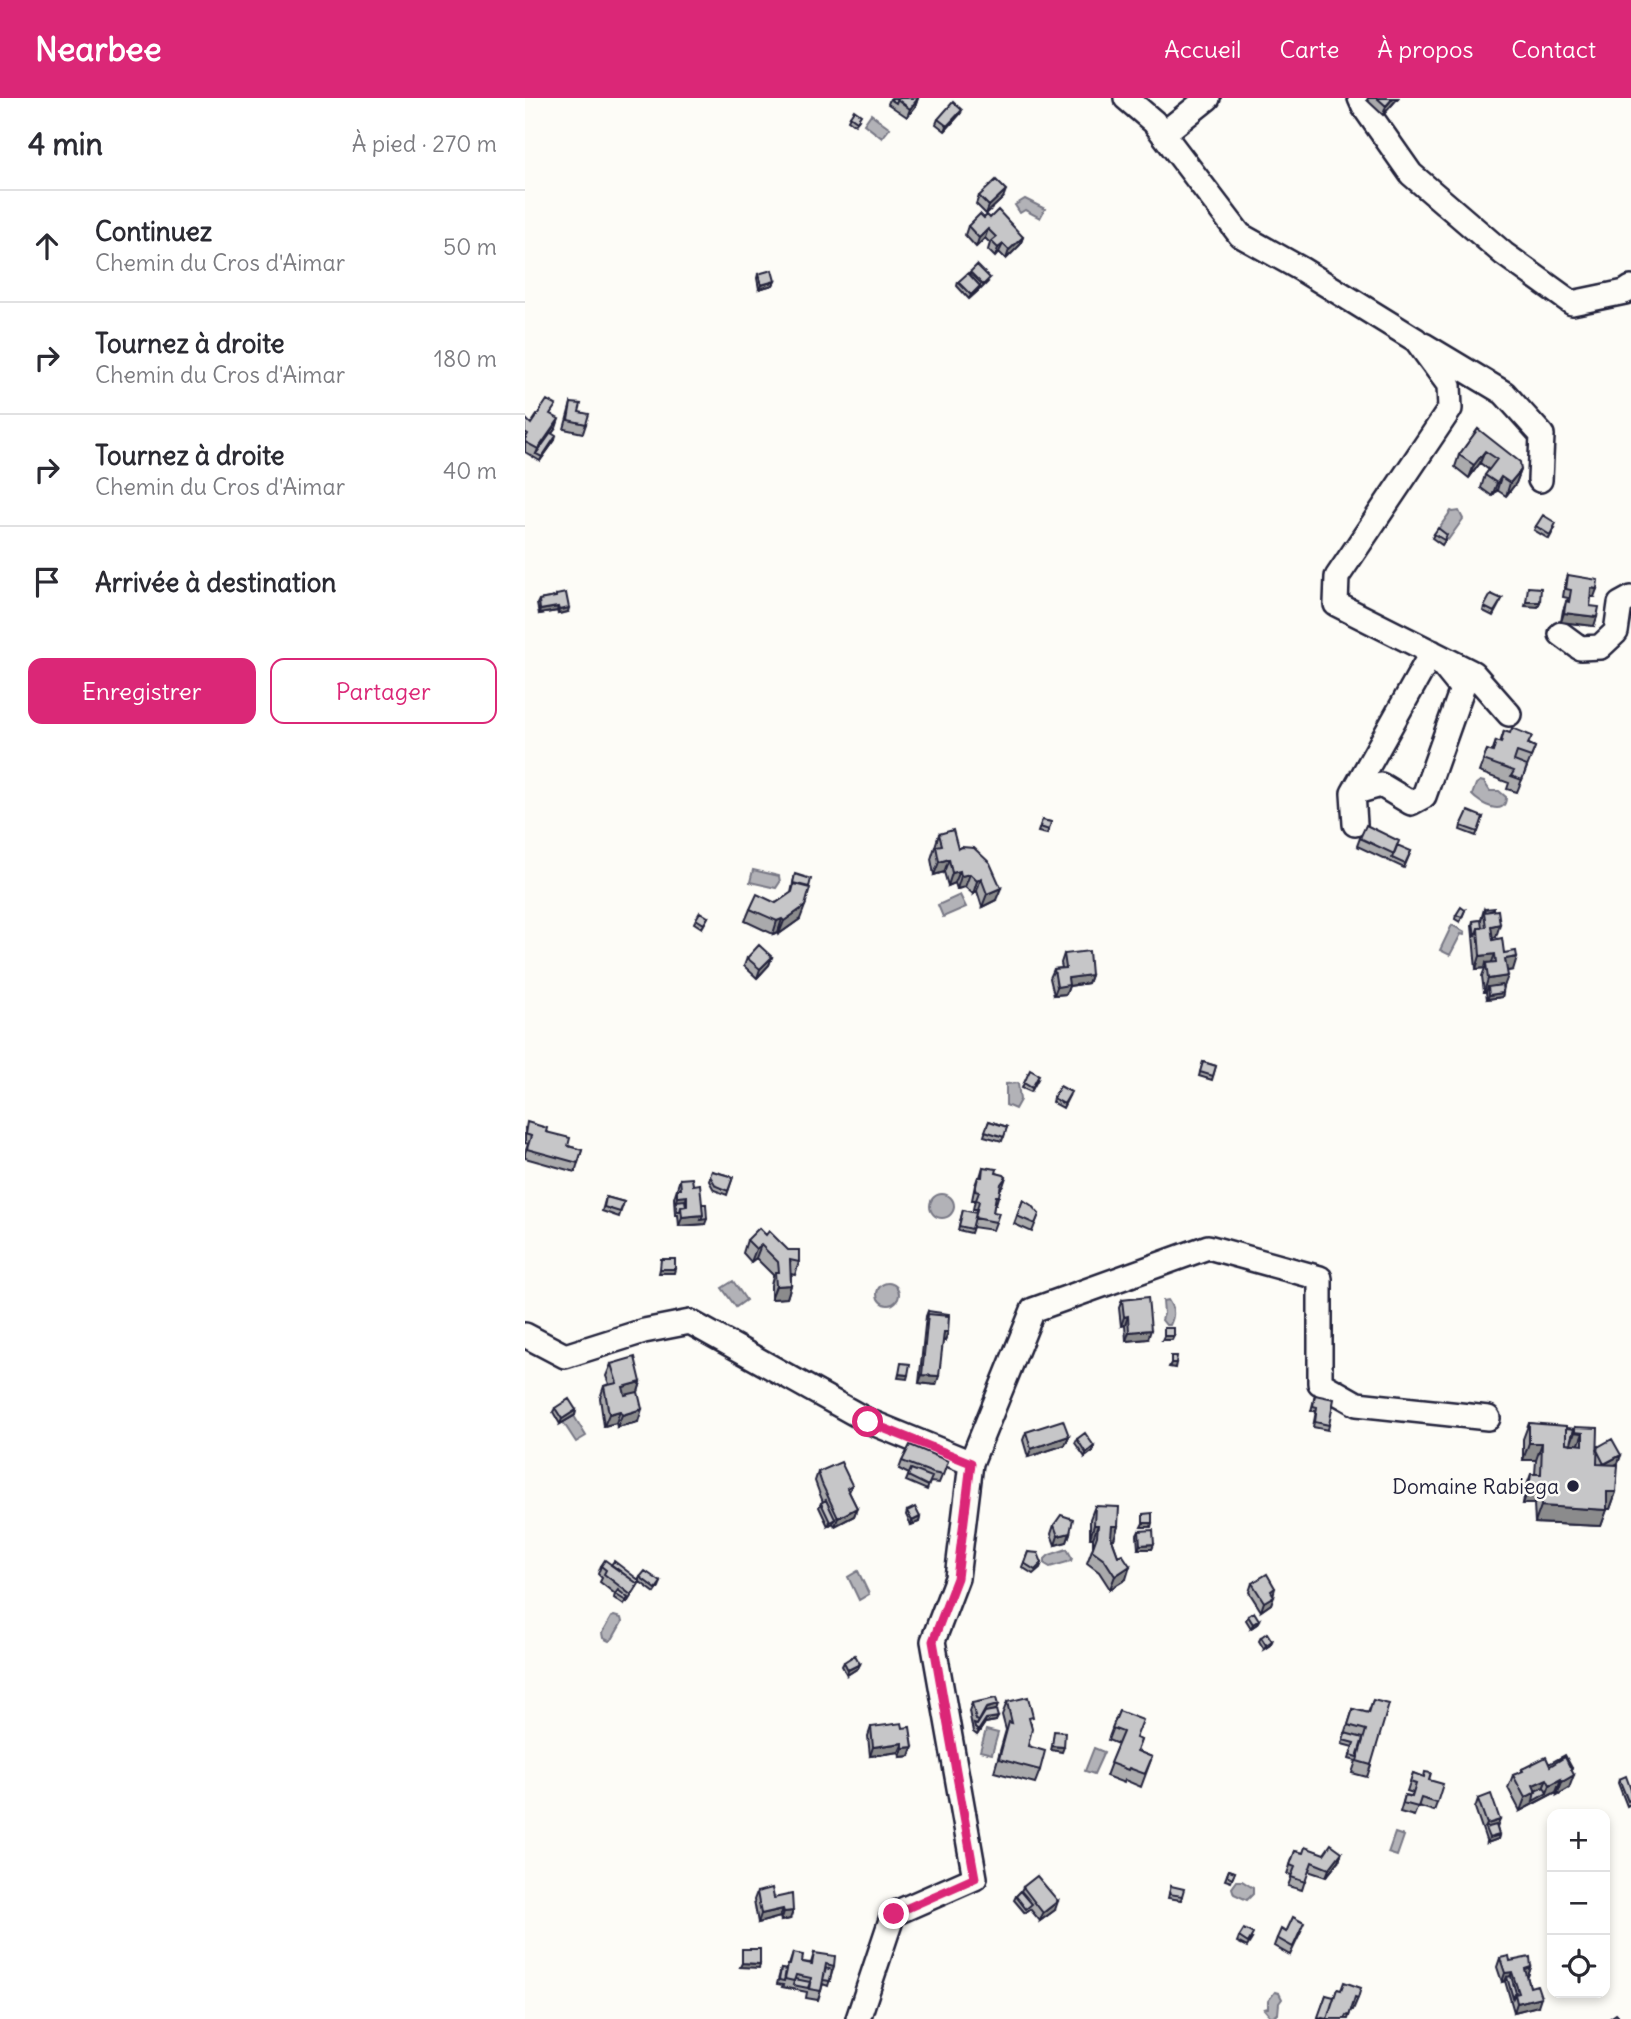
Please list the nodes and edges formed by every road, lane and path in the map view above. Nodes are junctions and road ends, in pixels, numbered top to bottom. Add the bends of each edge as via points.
1 (1126, 98) edge
2 (1186, 98) edge
3 (1208, 98) edge
4 (1360, 98) edge
5 (1158, 128) junction
6 (1631, 288) edge
7 (1416, 340) junction
8 (1540, 480) dead end
9 (1631, 598) edge
10 (1561, 634) dead end
11 (1432, 652) junction
12 (1509, 714) dead end
13 (1353, 793) junction
14 (1355, 824) dead end
15 (525, 1335) edge
16 (1488, 1419) dead end
17 (971, 1463) junction
18 (858, 2019) edge

1 - 5 street
2 - 5 street
3 - 5 street
4 - 6 street via 1411,173 1504,254 1572,303
5 - 7 street via 1240,235
7 - 8 street via 1504,393 1542,435
7 - 11 street via 1449,386 1450,409 1337,577 1336,604
9 - 10 street via 1620,604 1616,632 1599,647 1580,648
11 - 12 street via 1473,673
11 - 13 street
11 - 13 street via 1462,689 1424,796 1411,803 1381,785
13 - 14 street
15 - 17 street via 565,1356 690,1322 868,1422
16 - 17 street via 1357,1404 1320,1383 1320,1278 1208,1247 1033,1310
17 - 18 street via 957,1578 933,1641 975,1878 894,1914

